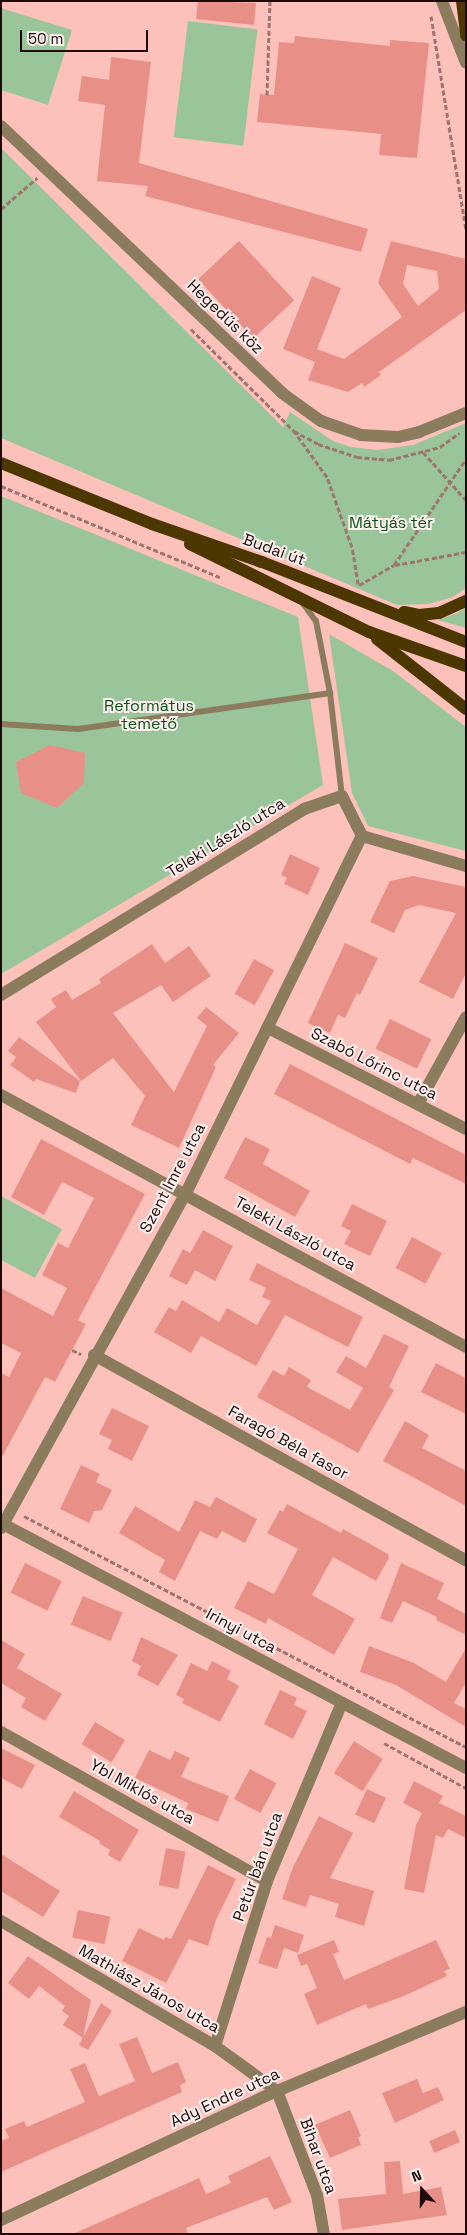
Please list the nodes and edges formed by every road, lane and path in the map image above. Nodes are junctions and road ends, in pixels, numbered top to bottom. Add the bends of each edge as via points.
1 (270, 1) edge
2 (442, 1) edge
3 (462, 1) edge
4 (430, 8) dead end
5 (466, 36) edge
6 (466, 63) edge
7 (267, 95) dead end
8 (1, 126) edge
9 (46, 169) junction
10 (1, 209) edge
11 (466, 230) edge
12 (466, 413) edge
13 (462, 430) dead end
14 (423, 452) junction
15 (466, 459) edge
16 (1, 463) edge
17 (450, 483) junction
18 (1, 486) edge
19 (466, 500) edge
20 (152, 524) junction
21 (466, 552) edge
22 (394, 565) junction
23 (227, 580) dead end
24 (299, 597) junction
25 (466, 601) edge
26 (384, 608) junction
27 (370, 632) junction
28 (466, 642) edge
29 (466, 666) edge
30 (330, 693) junction
31 (466, 709) edge
32 (1, 724) edge
33 (342, 796) junction
34 (362, 836) junction
35 (466, 866) edge
36 (1, 995) edge
37 (466, 1017) edge
38 (268, 1028) junction
39 (1, 1095) edge
40 (418, 1104) junction
41 (466, 1129) edge
42 (186, 1193) junction
43 (466, 1347) edge
44 (94, 1355) junction
45 (12, 1509) junction
46 (2, 1525) edge
47 (466, 1560) edge
48 (342, 1703) junction
49 (1, 1732) edge
50 (466, 1747) edge
51 (466, 1768) edge
52 (267, 1881) junction
53 (1, 1921) edge
54 (466, 2012) edge
55 (215, 2046) junction
56 (277, 2091) junction
57 (1, 2220) edge
58 (324, 2234) edge

1 - 7 path
2 - 6 street
3 - 5 main road
4 - 11 path
8 - 9 street, Hegedűs köz
9 - 10 path
9 - 12 street, Hegedűs köz via 282,393 321,421 360,435 398,437
13 - 14 path via 440,446
14 - 17 path
14 - 22 path via 389,460 357,458 294,431 327,477 352,547 358,586
15 - 17 path
16 - 20 main road, Budai út
17 - 19 path
17 - 22 path
18 - 23 path
20 - 24 main road, Budai út
20 - 26 main road, Budai út
21 - 22 path
24 - 27 main road, Budai út
24 - 30 lane via 316,621
25 - 26 main road via 455,608 419,615
26 - 28 main road
27 - 29 main road
27 - 31 main road
30 - 32 lane via 78,729
30 - 33 lane
33 - 34 street
33 - 36 street, Teleki László utca via 304,809
34 - 35 street
34 - 38 street, Szent Imre utca
37 - 40 street
38 - 40 street, Szabó Lőrinc utca
38 - 42 street, Szent Imre utca
39 - 42 street, Teleki László utca
40 - 41 street, Szabó Lőrinc utca
42 - 43 street, Teleki László utca
42 - 44 street, Szent Imre utca
44 - 45 street, Szent Imre utca
44 - 47 street, Faragó Béla fasor
45 - 46 street, Szent Imre utca
45 - 50 path
46 - 48 street, Irinyi utca
48 - 51 street, Irinyi utca
48 - 52 street, Petúr bán utca
49 - 52 street, Ybl Miklós utca
52 - 55 street, Petúr bán utca
53 - 55 street, Mathiász János utca
54 - 56 street, Ady Endre utca
55 - 56 street, Mathiász János utca
56 - 57 street, Ady Endre utca
56 - 58 street, Bihar utca via 317,2195

